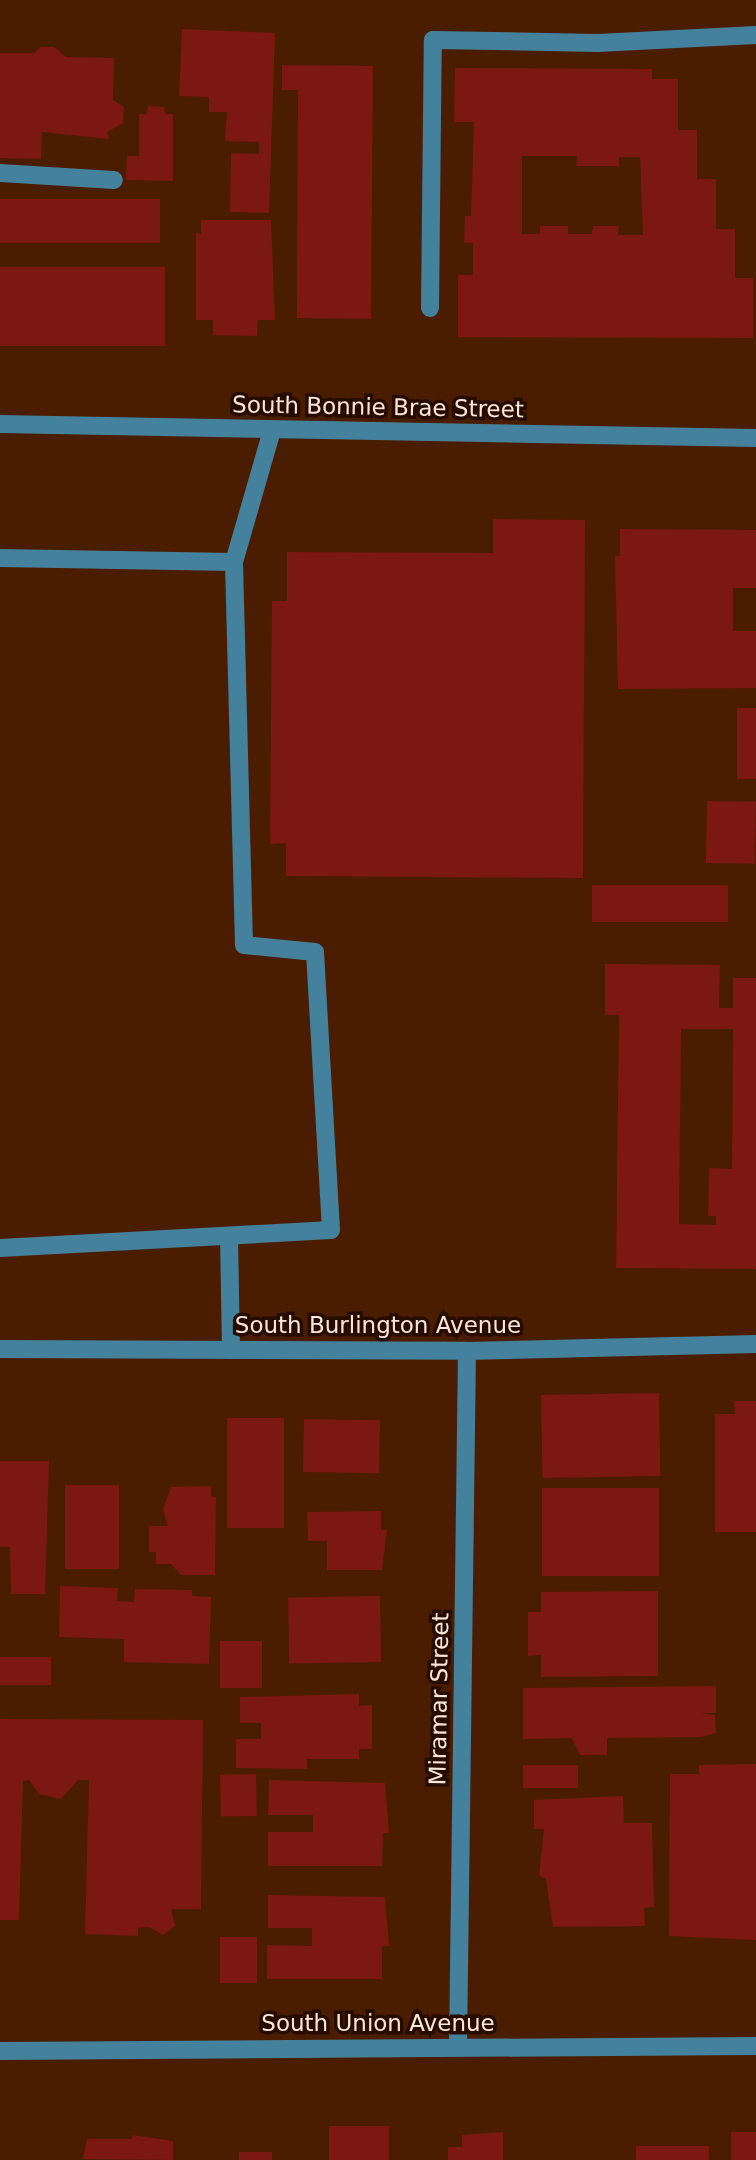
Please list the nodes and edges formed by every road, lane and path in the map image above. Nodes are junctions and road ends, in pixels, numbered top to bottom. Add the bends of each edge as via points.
1 (756, 35) edge
2 (0, 173) edge
3 (114, 180) dead end
4 (430, 308) dead end
5 (0, 424) edge
6 (272, 430) junction
7 (756, 438) edge
8 (0, 558) edge
9 (234, 562) junction
10 (229, 1236) junction
11 (0, 1248) edge
12 (756, 1344) edge
13 (0, 1349) edge
14 (231, 1350) junction
15 (467, 1351) junction
16 (756, 2046) edge
17 (458, 2047) junction
18 (0, 2051) edge

1 - 4 street via 598,43 433,40
2 - 3 street
5 - 6 street, South Bonnie Brae Street
6 - 7 street, South Bonnie Brae Street
6 - 9 street
8 - 9 street
9 - 10 street via 244,945 315,952 331,1230
10 - 11 street
10 - 14 street
12 - 15 street, South Burlington Avenue
13 - 14 street, South Burlington Avenue
14 - 15 street, South Burlington Avenue
15 - 17 street, Miramar Street
16 - 17 street, South Union Avenue
17 - 18 street, South Union Avenue

